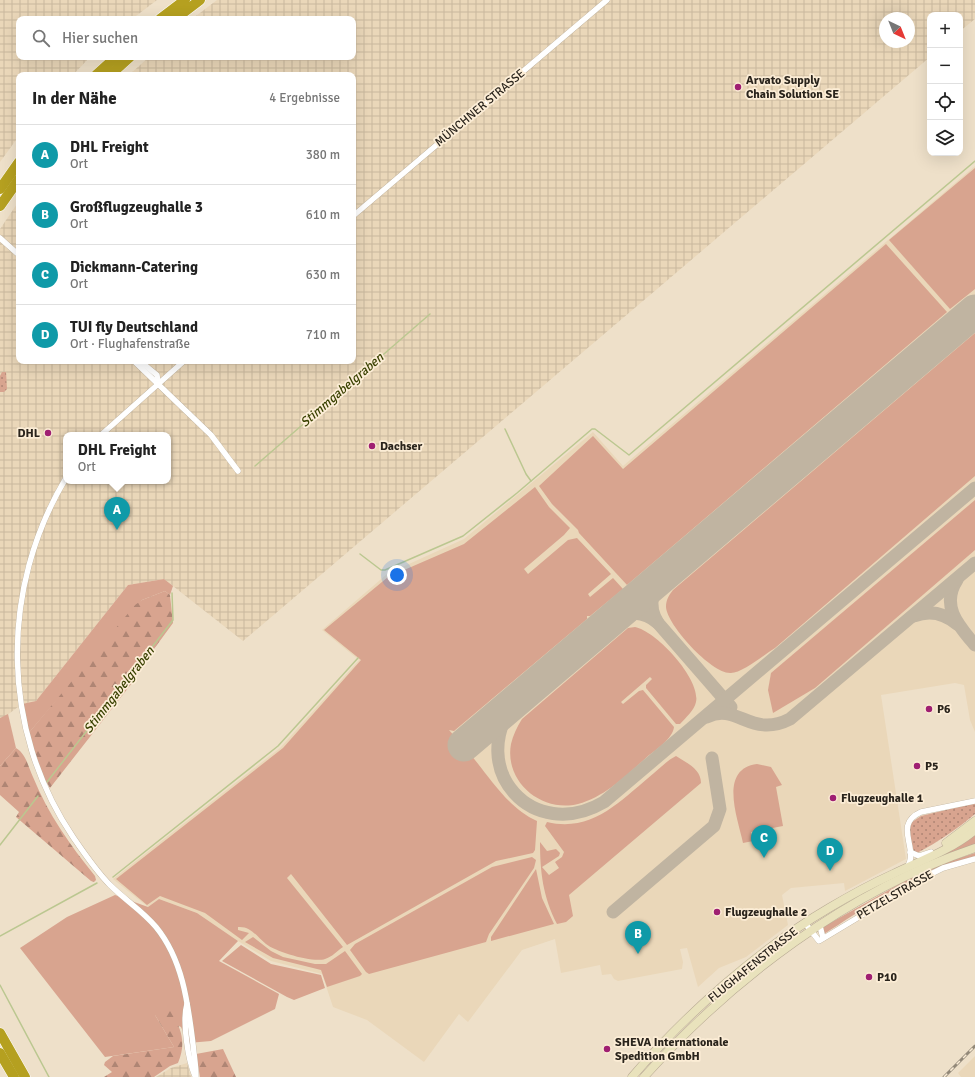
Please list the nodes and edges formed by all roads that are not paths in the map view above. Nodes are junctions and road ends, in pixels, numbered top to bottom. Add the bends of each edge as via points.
1 (185, 0) edge
2 (200, 0) edge
3 (607, 0) edge
4 (164, 16) edge
5 (180, 16) edge
6 (113, 60) edge
7 (127, 60) edge
8 (99, 72) edge
9 (113, 72) edge
10 (16, 166) edge
11 (16, 183) edge
12 (0, 189) edge
13 (0, 206) edge
14 (356, 213) edge
15 (0, 238) edge
16 (16, 252) edge
17 (137, 364) edge
18 (144, 364) edge
19 (180, 364) edge
20 (158, 383) junction
21 (104, 432) edge
22 (238, 471) dead end
23 (63, 483) edge
24 (13, 618) dead end
25 (11, 643) dead end
26 (11, 667) dead end
27 (13, 692) dead end
28 (975, 801) edge
29 (975, 821) edge
30 (975, 830) edge
31 (975, 848) edge
32 (910, 852) junction
33 (932, 852) junction
34 (975, 859) edge
35 (921, 861) junction
36 (907, 867) junction
37 (805, 923) junction
38 (820, 926) junction
39 (811, 932) junction
40 (821, 939) junction
41 (0, 1033) edge
42 (0, 1053) edge
43 (14, 1077) edge
44 (25, 1077) edge
45 (196, 1077) edge
46 (632, 1077) edge
47 (644, 1077) edge

1 - 4 highway
2 - 5 highway
3 - 14 street, MÜNCHNER STRASSE
6 - 8 highway
7 - 9 highway
10 - 12 highway
11 - 13 highway
15 - 16 street
17 - 20 street
18 - 20 street via 157,375
19 - 20 street
20 - 21 street
20 - 22 street via 211,435
23 - 24 street via 31,545 18,586
25 - 26 street
27 - 45 street via 27,751 51,803 106,880 144,914 163,937 180,973 187,1004 185,1010 190,1062
28 - 32 street via 921,812 914,816 907,828
29 - 33 main road
30 - 35 main road, FLUGHAFENSTRASSE via 957,843
31 - 38 main road, FLUGHAFENSTRASSE via 901,879
32 - 33 street via 919,856
32 - 36 street
33 - 35 main road
34 - 40 street, PETZELSTRASSE via 936,871
35 - 36 main road, FLUGHAFENSTRASSE
36 - 37 main road, FLUGHAFENSTRASSE via 868,886
37 - 39 street
37 - 46 main road, FLUGHAFENSTRASSE via 718,991 676,1030
38 - 39 main road, FLUGHAFENSTRASSE
38 - 40 street
39 - 40 street
39 - 47 main road, FLUGHAFENSTRASSE via 720,1002
41 - 44 highway
42 - 43 highway

